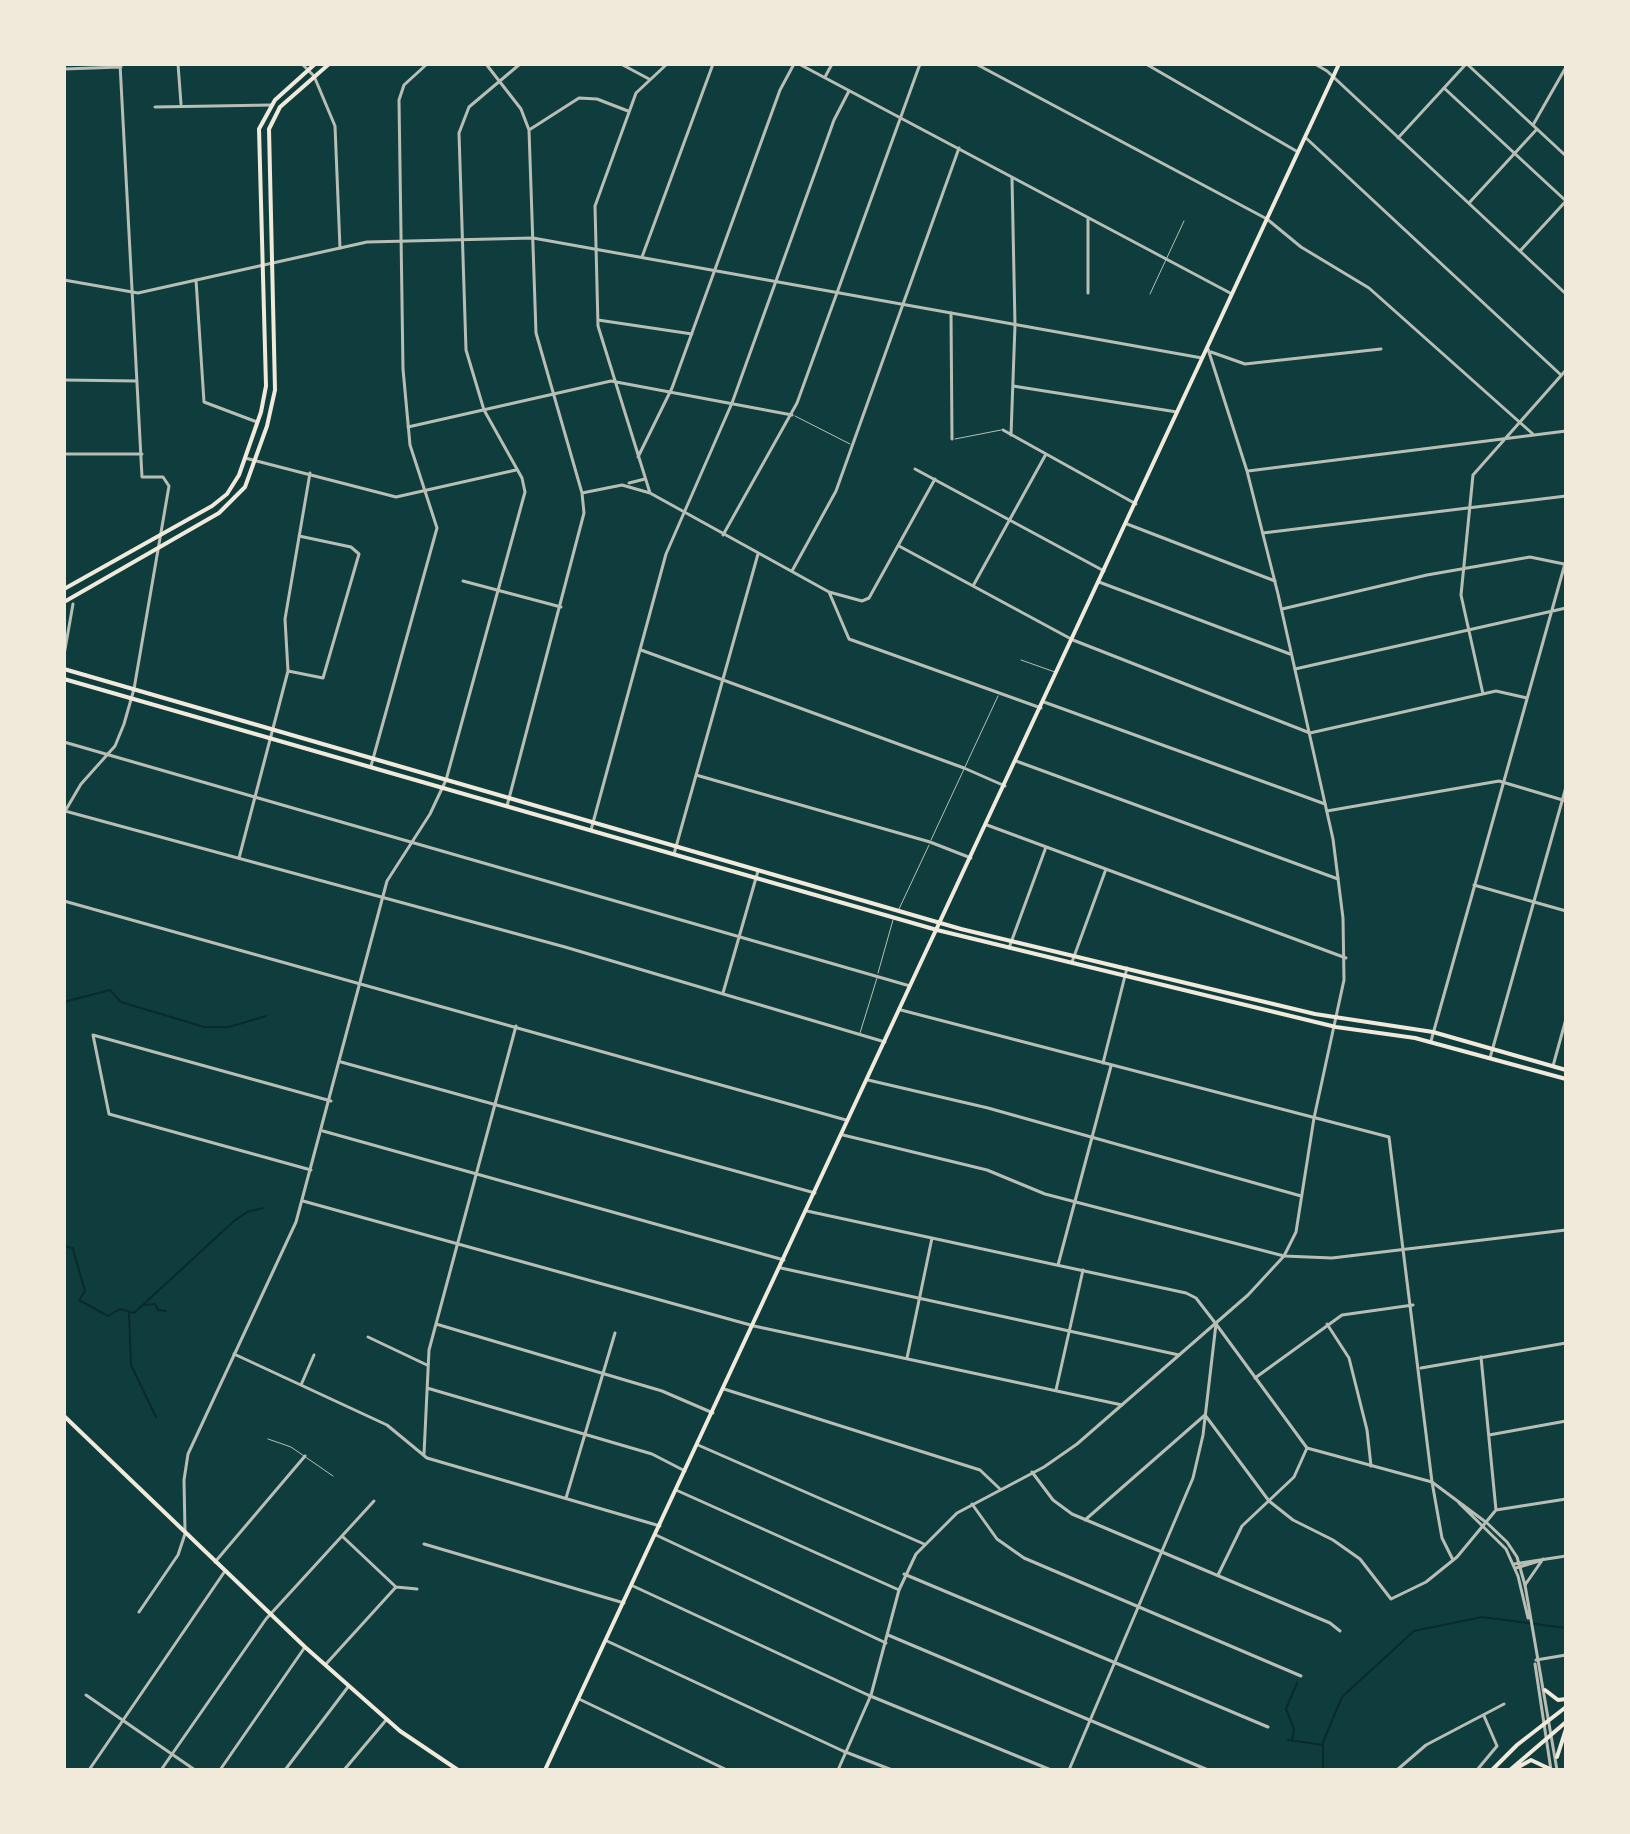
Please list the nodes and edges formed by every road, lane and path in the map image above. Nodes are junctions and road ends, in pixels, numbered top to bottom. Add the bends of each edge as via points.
1 (178, 64) edge
2 (302, 64) edge
3 (315, 64) edge
4 (329, 64) edge
5 (427, 64) edge
6 (486, 64) edge
7 (520, 64) edge
8 (621, 64) edge
9 (667, 64) edge
10 (713, 64) edge
11 (794, 64) edge
12 (799, 64) edge
13 (832, 64) edge
14 (920, 64) edge
15 (976, 64) edge
16 (1146, 64) edge
17 (1315, 64) edge
18 (1339, 64) edge
19 (1466, 64) edge
20 (120, 66) edge
21 (1566, 67) edge
22 (64, 69) edge
23 (308, 70) junction
24 (314, 76) junction
25 (825, 77) junction
26 (1333, 78) junction
27 (649, 79) junction
28 (499, 81) junction
29 (1444, 88) junction
30 (849, 91) junction
31 (271, 105) junction
32 (181, 106) junction
33 (155, 107) dead end
34 (628, 111) junction
35 (901, 116) junction
36 (1535, 127) junction
37 (529, 130) junction
38 (1305, 138) junction
39 (1397, 138) junction
40 (959, 148) junction
41 (1298, 152) junction
42 (1514, 153) junction
43 (1566, 156) edge
44 (1012, 178) junction
45 (1566, 201) edge
46 (1468, 204) junction
47 (1088, 219) junction
48 (1267, 219) junction
49 (1184, 221) dead end
50 (462, 238) junction
51 (533, 238) junction
52 (401, 240) junction
53 (340, 248) junction
54 (597, 249) junction
55 (1520, 251) junction
56 (642, 257) junction
57 (1167, 259) junction
58 (272, 264) junction
59 (262, 266) junction
60 (714, 271) junction
61 (64, 280) edge
62 (196, 280) junction
63 (776, 282) junction
64 (838, 292) junction
65 (133, 293) junction
66 (1088, 293) dead end
67 (1150, 294) dead end
68 (1232, 294) junction
69 (1566, 294) edge
70 (901, 304) junction
71 (951, 313) junction
72 (598, 320) junction
73 (1015, 325) junction
74 (692, 334) junction
75 (1381, 349) dead end
76 (1209, 350) junction
77 (1202, 358) junction
78 (1566, 370) edge
79 (1561, 375) junction
80 (64, 380) edge
81 (137, 381) junction
82 (615, 382) junction
83 (1013, 386) junction
84 (670, 392) junction
85 (552, 394) junction
86 (732, 403) junction
87 (484, 410) junction
88 (1177, 412) junction
89 (792, 415) junction
90 (257, 422) junction
91 (1518, 422) junction
92 (407, 428) junction
93 (1003, 430) joint
94 (1566, 431) edge
95 (1011, 435) junction
96 (1534, 435) junction
97 (952, 439) joint
98 (1503, 439) junction
99 (850, 444) junction
100 (64, 454) edge
101 (142, 454) junction
102 (1046, 454) junction
103 (638, 457) junction
104 (245, 458) junction
105 (255, 458) junction
106 (915, 469) dead end
107 (516, 470) junction
108 (1247, 471) junction
109 (310, 473) junction
110 (645, 479) junction
111 (935, 479) junction
112 (622, 485) junction
113 (425, 491) junction
114 (582, 493) junction
115 (650, 493) junction
116 (1566, 496) edge
117 (1136, 504) junction
118 (1469, 508) junction
119 (684, 512) junction
120 (1009, 519) junction
121 (1127, 524) junction
122 (1263, 533) junction
123 (162, 535) junction
124 (723, 535) junction
125 (299, 536) junction
126 (899, 546) junction
127 (158, 549) junction
128 (758, 554) junction
129 (1565, 562) edge
130 (1461, 569) junction
131 (1104, 571) junction
132 (792, 572) junction
133 (463, 581) dead end
134 (1275, 581) junction
135 (1099, 582) junction
136 (973, 586) junction
137 (64, 589) edge
138 (498, 590) junction
139 (829, 592) junction
140 (64, 602) edge
141 (73, 604) dead end
142 (561, 607) junction
143 (1566, 608) edge
144 (1282, 609) junction
145 (1551, 611) junction
146 (1467, 630) junction
147 (1073, 640) junction
148 (640, 650) junction
149 (64, 655) edge
150 (1292, 655) junction
151 (1021, 660) dead end
152 (64, 669) edge
153 (1295, 669) junction
154 (288, 671) junction
155 (1057, 673) junction
156 (64, 679) edge
157 (723, 681) junction
158 (134, 689) junction
159 (999, 693) junction
160 (1483, 694) junction
161 (1527, 698) junction
162 (131, 700) junction
163 (1042, 705) junction
164 (208, 711) junction
165 (205, 720) junction
166 (275, 730) junction
167 (1310, 733) junction
168 (273, 739) junction
169 (64, 742) edge
170 (109, 755) junction
171 (374, 758) junction
172 (1016, 761) junction
173 (371, 767) junction
174 (964, 768) junction
175 (696, 775) junction
176 (446, 780) junction
177 (1504, 782) junction
178 (1005, 786) junction
179 (1566, 787) edge
180 (443, 788) junction
181 (256, 798) junction
182 (509, 798) junction
183 (1564, 800) edge
184 (1325, 804) junction
185 (507, 806) junction
186 (1326, 811) junction
187 (64, 812) edge
188 (593, 823) junction
189 (987, 825) junction
190 (591, 830) junction
191 (411, 841) junction
192 (930, 842) junction
193 (676, 847) junction
194 (1046, 847) junction
195 (674, 854) junction
196 (239, 858) junction
197 (971, 858) junction
198 (1106, 869) junction
199 (758, 871) junction
200 (757, 878) junction
201 (1338, 879) junction
202 (1474, 885) junction
203 (827, 891) junction
204 (382, 897) junction
205 (825, 898) junction
206 (64, 901) edge
207 (1534, 902) junction
208 (898, 911) junction
209 (1566, 911) edge
210 (894, 918) junction
211 (940, 923) junction
212 (937, 930) junction
213 (740, 936) junction
214 (1011, 941) junction
215 (1009, 948) junction
216 (1346, 958) junction
217 (1073, 959) junction
218 (1127, 968) junction
219 (1125, 975) junction
220 (877, 976) junction
221 (361, 982) junction
222 (911, 986) junction
223 (723, 993) junction
224 (1250, 998) junction
225 (1248, 1005) junction
226 (901, 1010) junction
227 (1337, 1018) junction
228 (1566, 1019) edge
229 (516, 1026) junction
230 (1336, 1027) junction
231 (1433, 1032) junction
232 (860, 1033) junction
233 (885, 1042) junction
234 (1431, 1042) junction
235 (1492, 1049) junction
236 (1490, 1058) junction
237 (341, 1062) junction
238 (1103, 1063) junction
239 (1111, 1066) junction
240 (1553, 1066) junction
241 (1566, 1070) edge
242 (1566, 1079) edge
243 (868, 1080) junction
244 (331, 1101) junction
245 (497, 1105) junction
246 (1314, 1118) junction
247 (849, 1121) junction
248 (323, 1131) junction
249 (843, 1135) junction
250 (1091, 1139) junction
251 (311, 1170) junction
252 (478, 1175) junction
253 (815, 1193) junction
254 (1302, 1196) junction
255 (303, 1201) junction
256 (1075, 1201) junction
257 (807, 1211) junction
258 (1566, 1230) edge
259 (932, 1238) junction
260 (458, 1244) junction
261 (1406, 1250) junction
262 (1284, 1256) junction
263 (784, 1260) junction
264 (1058, 1265) junction
265 (781, 1268) junction
266 (1083, 1270) junction
267 (919, 1298) junction
268 (1413, 1305) junction
269 (436, 1324) junction
270 (1216, 1324) junction
271 (1327, 1324) junction
272 (754, 1326) junction
273 (1069, 1331) junction
274 (615, 1333) dead end
275 (368, 1337) dead end
276 (1566, 1343) edge
277 (234, 1354) junction
278 (314, 1355) dead end
279 (1179, 1355) junction
280 (1481, 1357) junction
281 (907, 1358) junction
282 (427, 1365) junction
283 (1421, 1368) junction
284 (602, 1374) junction
285 (1255, 1378) junction
286 (301, 1385) junction
287 (426, 1388) junction
288 (724, 1389) junction
289 (1056, 1390) junction
290 (1122, 1405) junction
291 (713, 1413) junction
292 (1205, 1415) junction
293 (64, 1416) edge
294 (1566, 1421) edge
295 (584, 1434) junction
296 (1489, 1435) junction
297 (268, 1439) dead end
298 (698, 1445) junction
299 (1307, 1448) junction
300 (305, 1456) junction
301 (424, 1456) junction
302 (1371, 1466) junction
303 (685, 1471) junction
304 (1032, 1472) junction
305 (333, 1476) dead end
306 (1432, 1482) junction
307 (676, 1490) junction
308 (1000, 1490) junction
309 (566, 1499) junction
310 (1566, 1499) edge
311 (374, 1501) dead end
312 (1269, 1501) junction
313 (972, 1504) junction
314 (1496, 1510) junction
315 (1085, 1520) junction
316 (1486, 1525) junction
317 (660, 1526) junction
318 (185, 1534) junction
319 (656, 1535) junction
320 (342, 1536) junction
321 (424, 1544) dead end
322 (924, 1544) junction
323 (1163, 1552) junction
324 (1566, 1556) edge
325 (1543, 1559) junction
326 (1453, 1560) junction
327 (215, 1562) junction
328 (1517, 1566) junction
329 (225, 1571) junction
330 (904, 1574) junction
331 (1218, 1575) junction
332 (1525, 1585) junction
333 (633, 1586) junction
334 (396, 1587) junction
335 (417, 1589) dead end
336 (899, 1590) junction
337 (624, 1603) junction
338 (1138, 1607) junction
339 (139, 1612) dead end
340 (270, 1614) junction
341 (1528, 1618) junction
342 (1340, 1631) dead end
343 (888, 1635) junction
344 (607, 1641) junction
345 (886, 1643) junction
346 (305, 1647) junction
347 (1566, 1655) edge
348 (1536, 1660) junction
349 (1115, 1662) junction
350 (325, 1664) junction
351 (1301, 1676) dead end
352 (349, 1686) junction
353 (1545, 1690) junction
354 (86, 1695) dead end
355 (871, 1695) junction
356 (579, 1699) junction
357 (1566, 1699) edge
358 (1504, 1704) dead end
359 (1566, 1707) edge
360 (1484, 1716) junction
361 (1550, 1718) junction
362 (387, 1719) junction
363 (123, 1720) junction
364 (1089, 1722) junction
365 (1566, 1722) edge
366 (1542, 1724) junction
367 (1268, 1727) dead end
368 (1566, 1729) edge
369 (1552, 1732) junction
370 (1545, 1738) junction
371 (847, 1752) junction
372 (172, 1754) junction
373 (1557, 1757) junction
374 (89, 1770) edge
375 (161, 1770) edge
376 (195, 1770) edge
377 (220, 1770) edge
378 (285, 1770) edge
379 (344, 1770) edge
380 (458, 1770) edge
381 (545, 1770) edge
382 (727, 1770) edge
383 (838, 1770) edge
384 (892, 1770) edge
385 (1051, 1770) edge
386 (1069, 1770) edge
387 (1208, 1770) edge
388 (1397, 1770) edge
389 (1477, 1770) edge
390 (1492, 1770) edge
391 (1512, 1770) edge
392 (1550, 1770) edge
393 (1557, 1770) edge

1 - 32 street
2 - 23 street
3 - 23 main road
4 - 24 main road
5 - 52 street via 400,94
6 - 28 street
7 - 28 street
8 - 27 street
9 - 27 street
10 - 56 street
11 - 60 street
12 - 25 street
13 - 25 street
14 - 35 street
15 - 48 street
16 - 41 street
17 - 26 street
18 - 26 main road
19 - 29 street
19 - 36 street
20 - 22 street
20 - 65 street
21 - 36 street
23 - 24 street
23 - 31 main road
24 - 53 street via 337,135
24 - 58 main road via 280,107 269,129
25 - 30 street
26 - 38 main road
26 - 39 street
27 - 34 street
28 - 37 street via 521,109
28 - 50 street via 463,115
29 - 39 street
29 - 42 street
30 - 35 street
30 - 63 street
31 - 32 street
31 - 59 main road via 258,138
32 - 33 street
34 - 37 street via 579,98
34 - 54 street via 596,201
35 - 40 street
35 - 64 street
36 - 42 street
36 - 43 street
37 - 51 street
38 - 41 main road
38 - 79 street
39 - 46 street
40 - 44 street
40 - 70 street
41 - 48 main road
42 - 45 street
42 - 46 street
44 - 47 street
44 - 73 street
45 - 55 street
46 - 55 street
47 - 57 street
47 - 66 street
48 - 68 main road
48 - 91 street via 1301,247 1369,288
49 - 57 lane
50 - 51 street
50 - 52 street
50 - 87 street via 466,350
51 - 54 street
51 - 85 street via 534,318
52 - 53 street
52 - 92 street
53 - 58 street
54 - 56 street
54 - 72 street
55 - 69 street
56 - 60 street
57 - 67 lane
57 - 68 street
58 - 59 street
58 - 105 main road via 275,390
59 - 62 street
59 - 90 main road via 266,386
60 - 63 street
60 - 74 street
61 - 65 street
62 - 65 street
62 - 90 street via 203,401
63 - 64 street
63 - 86 street
64 - 70 street
64 - 89 street
65 - 81 street
68 - 76 main road
70 - 71 street
70 - 99 street
71 - 73 street
71 - 97 street
72 - 74 street
72 - 82 street
73 - 77 street
73 - 83 street
74 - 84 street
75 - 76 street via 1245,364
76 - 77 main road
76 - 108 street
77 - 88 main road
78 - 79 street
79 - 91 street
80 - 81 street
81 - 101 street
82 - 84 street
82 - 85 street
82 - 103 street
83 - 88 street
83 - 95 street
84 - 86 street
84 - 103 street
85 - 87 street
85 - 114 street
86 - 89 street
86 - 119 street
87 - 92 street
87 - 107 street
88 - 117 main road
89 - 99 lane
89 - 124 street
90 - 104 main road
91 - 96 street
91 - 98 street
92 - 113 street
93 - 95 street
93 - 97 lane
94 - 96 street
95 - 102 street
96 - 98 street
98 - 108 street
98 - 118 street via 1473,475
99 - 132 street via 836,491
100 - 101 street
101 - 123 street via 142,477 168,479
102 - 117 street
102 - 120 street
103 - 110 street
104 - 105 street
104 - 123 main road via 221,500
105 - 109 street
105 - 127 main road via 235,500
106 - 111 street
107 - 113 street
107 - 138 street via 525,492
108 - 122 street
109 - 113 street via 387,497
109 - 125 street
110 - 112 street
110 - 115 street
111 - 120 street
111 - 126 street
112 - 114 street
112 - 115 street
113 - 171 street via 437,533
114 - 142 street via 581,531
115 - 119 street
116 - 118 street
117 - 121 main road
118 - 122 street
118 - 130 street
119 - 124 street
119 - 148 street via 666,554
120 - 131 street
120 - 136 street
121 - 131 main road
121 - 134 street
122 - 134 street
123 - 127 street
123 - 137 main road
124 - 128 street
125 - 154 street via 285,619
125 - 154 street via 358,550 321,679
126 - 136 street
126 - 139 street via 871,595 862,601
127 - 140 main road
127 - 158 street
128 - 132 street
128 - 157 street
129 - 130 street via 1530,557
129 - 145 street
130 - 144 street
130 - 146 street
131 - 135 main road
132 - 139 street
133 - 138 street
134 - 144 street
135 - 147 main road
135 - 150 street
136 - 147 street
138 - 142 street
138 - 176 street
139 - 159 street via 849,639
141 - 149 street
142 - 182 street
143 - 145 street
144 - 150 street
145 - 146 street
145 - 161 street
146 - 153 street
146 - 160 street
147 - 155 main road
147 - 167 street
148 - 157 street
148 - 188 street
150 - 153 street
151 - 155 lane
152 - 158 main road
153 - 167 street
154 - 166 street
155 - 163 main road
156 - 162 main road
157 - 174 street
157 - 175 street
158 - 162 street
158 - 164 main road
159 - 163 street
159 - 174 lane
160 - 161 street via 1502,691
160 - 167 street
161 - 177 street
162 - 165 main road
162 - 170 street
163 - 172 main road
163 - 184 street
164 - 165 main road
164 - 166 main road
165 - 168 main road
166 - 168 street
166 - 171 main road
167 - 184 street
168 - 173 main road
168 - 181 street
169 - 170 street
170 - 181 street
170 - 187 street via 81,784
171 - 173 street
171 - 176 main road
172 - 178 main road
172 - 201 street
173 - 180 main road
174 - 178 street
174 - 192 lane
175 - 192 street
175 - 193 street
176 - 180 street
176 - 182 main road
177 - 183 street
177 - 186 street
177 - 202 street
178 - 189 main road
179 - 183 street
180 - 185 main road
180 - 191 street
181 - 191 street
181 - 196 street
182 - 185 street
182 - 188 main road
183 - 207 street
184 - 186 street
185 - 190 main road
186 - 201 street
187 - 196 street
188 - 190 street
188 - 193 main road
189 - 194 street
189 - 197 main road
190 - 195 main road
191 - 204 street
191 - 213 street
192 - 197 street
192 - 208 lane
193 - 195 street
193 - 199 main road
194 - 198 street
194 - 214 street
195 - 200 main road
196 - 204 street
197 - 211 main road
198 - 216 street
198 - 217 street
199 - 200 street
199 - 203 main road
200 - 205 main road
200 - 213 street
201 - 216 street
202 - 207 street
202 - 231 street
203 - 205 main road
203 - 208 main road
204 - 221 street
204 - 223 street
205 - 210 main road
206 - 221 street
207 - 209 street
207 - 235 street
208 - 210 lane
208 - 211 main road
210 - 212 main road
210 - 220 lane
211 - 212 main road
211 - 214 main road
212 - 215 main road
212 - 222 main road
213 - 220 street
213 - 223 street
214 - 215 street
214 - 217 main road
215 - 217 main road
216 - 227 street
217 - 218 main road
217 - 219 main road
218 - 219 street
218 - 224 main road
219 - 225 main road
219 - 238 street
220 - 222 street
220 - 232 lane
221 - 229 street
221 - 237 street
222 - 226 main road
223 - 232 street
224 - 225 main road
224 - 227 main road
225 - 230 main road
226 - 233 main road
226 - 238 street
227 - 230 street
227 - 231 main road
228 - 240 street
229 - 245 street
229 - 247 street
230 - 234 main road
230 - 246 street
231 - 234 street
231 - 235 main road
232 - 233 street
233 - 243 main road
234 - 236 main road
235 - 236 street
235 - 240 main road
236 - 242 main road
237 - 244 street
237 - 245 street
238 - 239 street
239 - 246 street
239 - 250 street
240 - 241 main road
243 - 247 main road
243 - 250 street
244 - 248 street
244 - 251 street via 93,1035 109,1114
245 - 252 street
245 - 253 street
246 - 254 street
246 - 261 street via 1387,1136 1393,1145
247 - 249 main road
248 - 251 street
248 - 252 street
249 - 253 main road
249 - 256 street via 987,1170
250 - 254 street
250 - 256 street
251 - 255 street
252 - 260 street
252 - 263 street
253 - 257 main road
254 - 262 street via 1296,1232
255 - 260 street
255 - 277 street
256 - 262 street
256 - 264 street
257 - 259 street
257 - 263 main road
258 - 261 street
259 - 264 street
259 - 267 street
260 - 269 street
260 - 272 street
261 - 262 street via 1332,1258
261 - 268 street
262 - 270 street
263 - 265 main road
264 - 266 street
265 - 267 street
265 - 272 main road
266 - 270 street via 1190,1294
266 - 273 street
267 - 273 street
267 - 281 street
268 - 271 street via 1347,1314
268 - 283 street
269 - 282 street
269 - 284 street
270 - 279 street
270 - 285 street
270 - 292 street
271 - 285 street
271 - 302 street via 1349,1358
272 - 281 street
272 - 288 main road
273 - 279 street
273 - 289 street
274 - 284 street
275 - 282 street
276 - 280 street
277 - 286 street
277 - 318 street via 188,1454
278 - 286 street
279 - 290 street
280 - 283 street
280 - 296 street
281 - 289 street
282 - 287 street
283 - 306 street
284 - 291 street
284 - 295 street
285 - 299 street
286 - 301 street via 387,1425
287 - 295 street
287 - 301 street
288 - 291 main road
288 - 308 street via 980,1470
289 - 290 street
290 - 304 street via 1070,1450
291 - 298 main road
292 - 312 street
292 - 315 street
292 - 323 street via 1193,1478
293 - 318 main road
294 - 296 street
295 - 303 street via 652,1454
295 - 309 street
296 - 314 street
297 - 300 lane
298 - 303 main road
298 - 322 street
299 - 302 street
299 - 312 street via 1294,1477
300 - 305 lane
300 - 327 street
301 - 309 street
302 - 306 street
303 - 307 main road
304 - 308 street
304 - 315 street via 1059,1506
306 - 316 street
306 - 326 street via 1442,1538
307 - 317 main road
307 - 336 street
308 - 313 street
309 - 317 street
310 - 314 street
311 - 320 street
312 - 326 street via 1360,1559 1391,1599 1426,1582
312 - 331 street via 1242,1526
313 - 322 street
313 - 338 street via 993,1534 1016,1553
314 - 316 street
315 - 323 street
316 - 326 street
316 - 328 street
317 - 319 main road
318 - 327 main road
318 - 339 street via 178,1555
319 - 333 main road
319 - 345 street
320 - 334 street
320 - 340 street
321 - 337 street
322 - 330 street
323 - 331 street
323 - 338 street
324 - 325 street
325 - 328 street
325 - 332 street
327 - 329 main road
328 - 332 street
328 - 341 street
329 - 340 main road
329 - 363 street
330 - 336 street
330 - 349 street
331 - 342 street
332 - 341 street
333 - 337 main road
333 - 355 street
334 - 335 street
334 - 350 street
336 - 343 street
337 - 344 main road
338 - 349 street
338 - 351 street
340 - 346 main road
340 - 372 street
341 - 348 street
343 - 345 street
343 - 364 street
344 - 356 main road
344 - 371 street
345 - 355 street
346 - 350 main road
346 - 377 street
347 - 348 street
348 - 353 street
348 - 366 street
349 - 364 street
349 - 367 street
350 - 352 main road
352 - 362 main road
352 - 378 street
353 - 357 main road
353 - 361 street
354 - 363 street
355 - 371 street
355 - 385 street
356 - 381 main road
356 - 382 street
358 - 360 street
359 - 361 main road
360 - 388 street via 1426,1745
360 - 389 street via 1497,1746
361 - 366 main road
361 - 369 street
362 - 379 street
362 - 380 main road
363 - 372 street
363 - 374 street
364 - 386 street
364 - 387 street
365 - 369 main road
366 - 370 street
366 - 390 main road
368 - 373 main road
369 - 370 main road
369 - 373 street
370 - 391 main road
370 - 392 street
371 - 383 street
371 - 384 street
372 - 375 street
372 - 376 street
373 - 393 street
391 - 392 main road via 1531,1760

